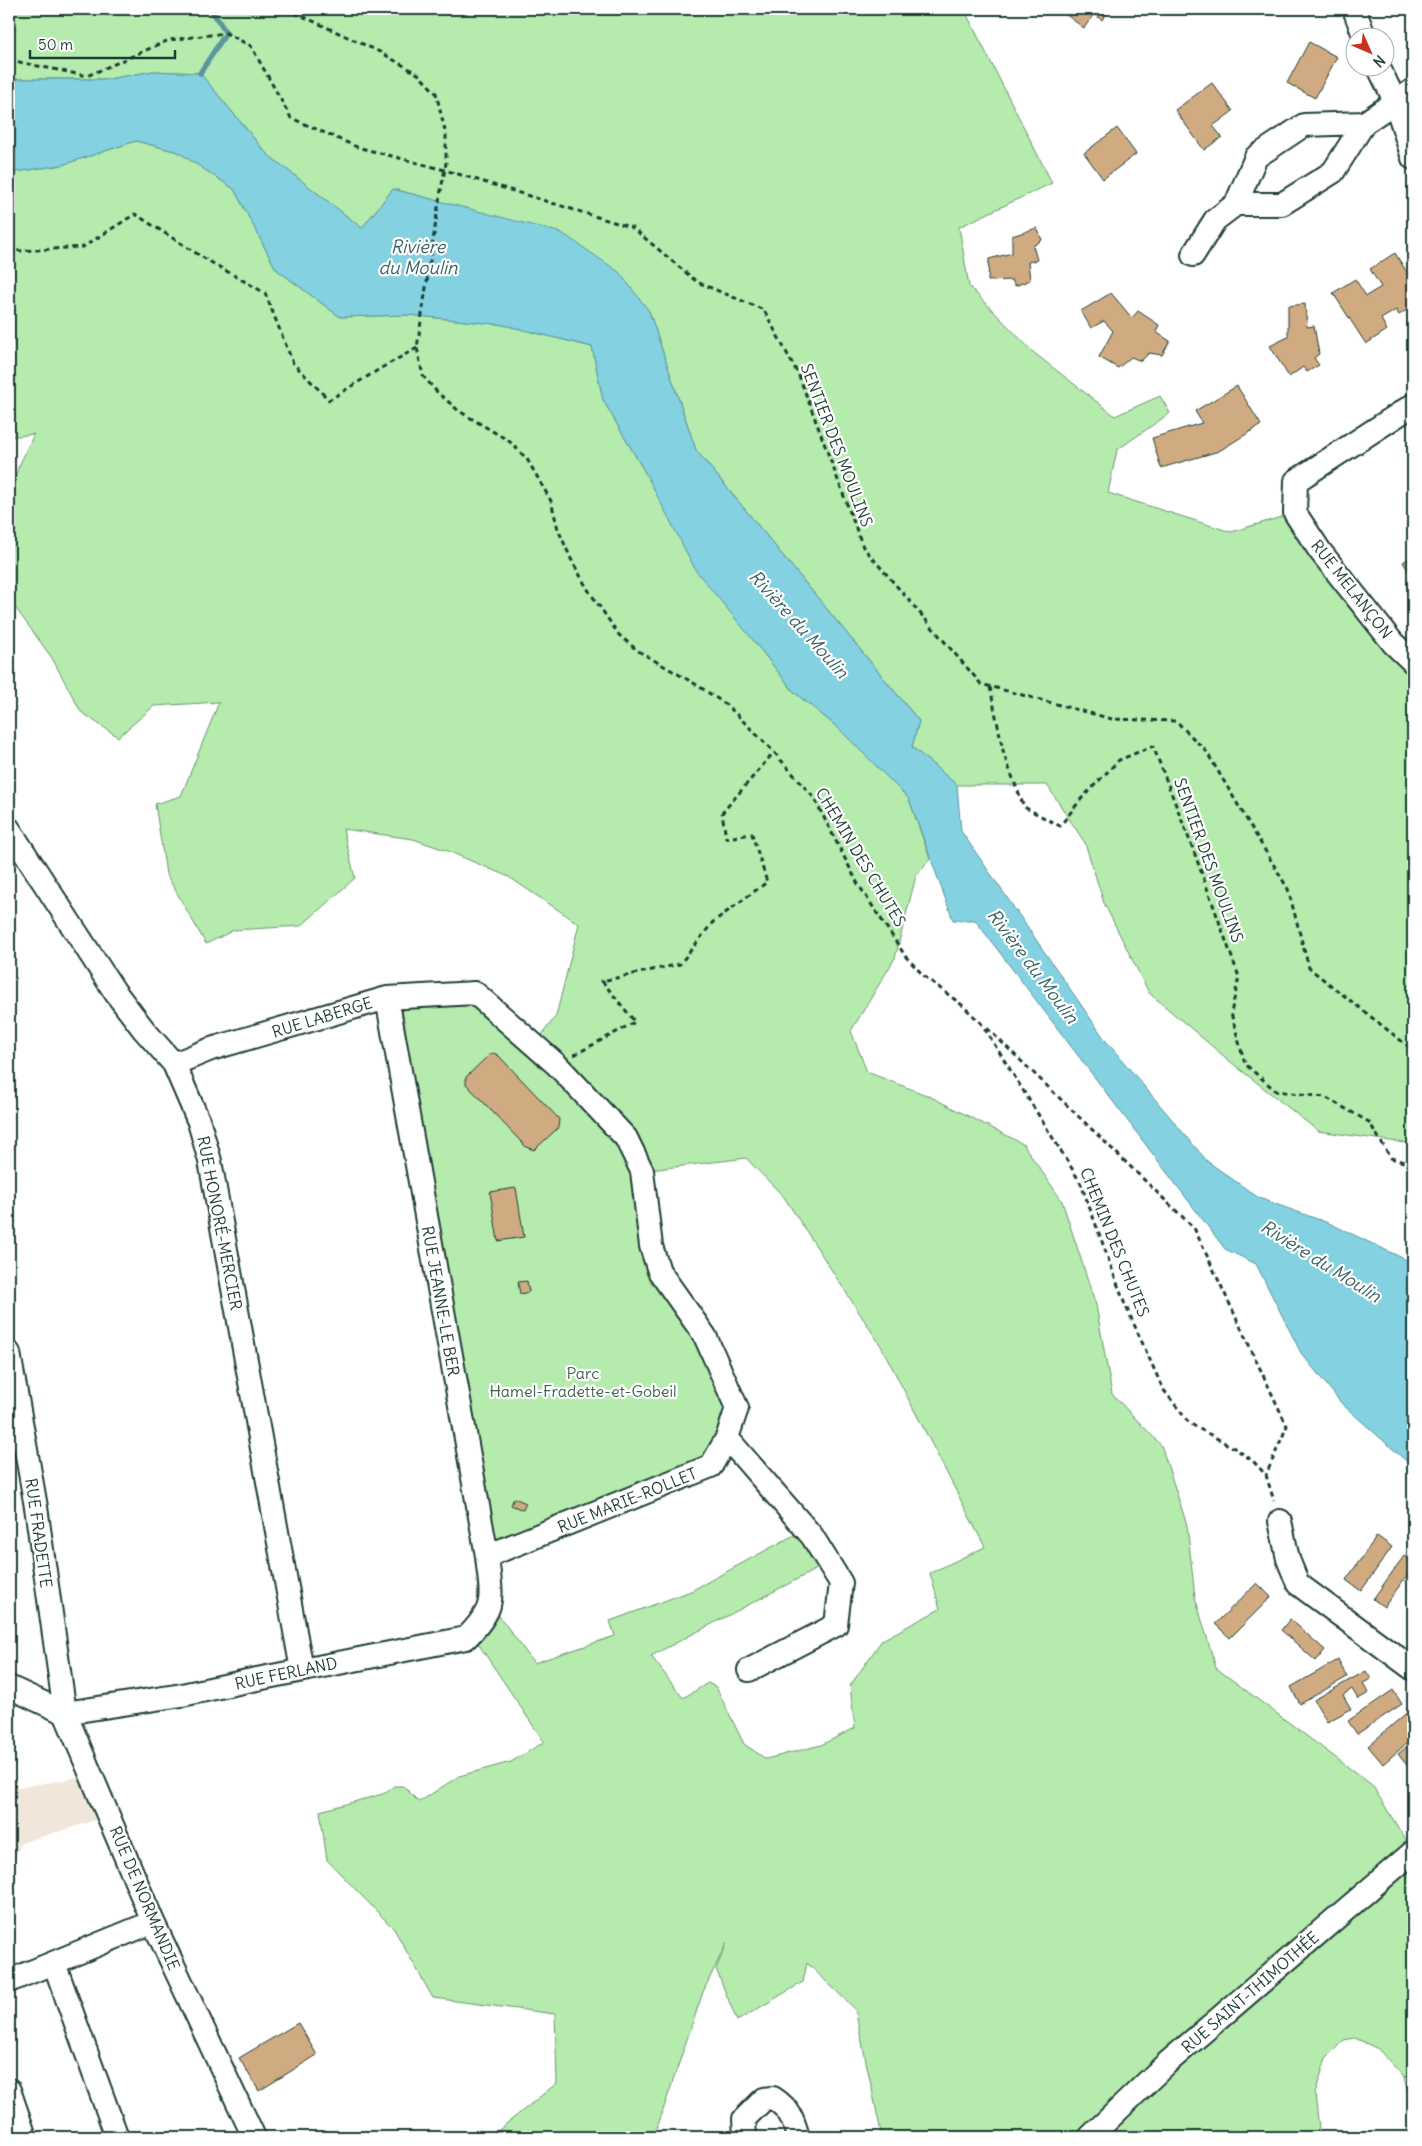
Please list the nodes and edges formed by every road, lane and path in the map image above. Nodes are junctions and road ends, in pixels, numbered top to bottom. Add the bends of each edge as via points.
1 (277, 9) edge
2 (1354, 9) edge
3 (1361, 28) edge
4 (9, 60) edge
5 (1388, 78) edge
6 (1404, 95) edge
7 (1364, 123) junction
8 (1413, 158) edge
9 (445, 170) junction
10 (1236, 204) junction
11 (9, 247) edge
12 (1193, 256) dead end
13 (417, 348) junction
14 (1413, 405) edge
15 (1413, 662) edge
16 (990, 687) junction
17 (774, 752) junction
18 (9, 829) edge
19 (475, 993) joint
20 (386, 998) junction
21 (982, 1023) junction
22 (1413, 1050) edge
23 (174, 1064) junction
24 (557, 1065) junction
25 (1413, 1165) edge
26 (9, 1353) edge
27 (727, 1438) junction
28 (1266, 1474) junction
29 (1280, 1521) joint
30 (487, 1556) junction
31 (491, 1605) joint
32 (1413, 1669) edge
33 (302, 1670) junction
34 (749, 1670) dead end
35 (9, 1688) edge
36 (65, 1713) junction
37 (1413, 1852) edge
38 (153, 1922) junction
39 (54, 1963) junction
40 (9, 1981) edge
41 (9, 2090) edge
42 (25, 2137) edge
43 (117, 2137) edge
44 (254, 2137) edge
45 (745, 2137) edge
46 (798, 2137) edge
47 (1090, 2137) edge

1 - 9 path, CHEMIN DES CHUTES via 350,37 418,74 436,93 446,135
2 - 3 street
4 - 9 path, SENTIER DES MOULINS via 88,76 169,40 226,33 251,46 292,118 357,147
5 - 6 street
6 - 7 street
6 - 8 street
7 - 10 street via 1333,172 1282,204
7 - 10 street via 1304,125 1256,157
9 - 13 path, CHEMIN DES CHUTES
9 - 16 path, SENTIER DES MOULINS via 633,228 697,282 764,310 799,376 863,547 981,684
10 - 12 street via 1214,220
11 - 13 path via 20,251 83,247 135,214 265,293 293,363 329,400
13 - 17 path, CHEMIN DES CHUTES via 423,376 438,393 459,411 509,441 527,459 550,501 571,560 620,635 638,651 728,706
14 - 15 street, RUE MELANÇON via 1296,481 1295,513 1320,551 1393,643
16 - 22 path, SENTIER DES MOULINS via 1112,719 1176,721 1206,751 1288,889 1309,968
16 - 25 path, SENTIER DES MOULINS via 1004,755 1024,807 1060,826 1119,760 1153,746 1239,977 1230,1013 1246,1064 1276,1091 1325,1097 1369,1122 1391,1158
17 - 21 path, CHEMIN DES CHUTES via 814,798 858,884 906,957 924,976
17 - 24 path via 722,813 726,838 752,834 767,882 713,922 680,964 602,981 635,1022
18 - 23 street, RUE HONORÉ-MERCIER via 115,992
19 - 20 street, RUE LABERGE
19 - 24 street, RUE MARIE-ROLLET
20 - 23 street, RUE LABERGE via 211,1049
20 - 30 street, RUE JEANNE-LE BER
21 - 28 path, CHEMIN DES CHUTES via 1081,1184 1124,1302 1163,1389 1190,1423 1236,1449
21 - 28 path via 1194,1228 1287,1426
23 - 33 street, RUE HONORÉ-MERCIER via 199,1122 210,1161
24 - 27 street, RUE MARIE-ROLLET via 626,1138 642,1170 651,1246 659,1271 705,1336 737,1408
26 - 36 street, RUE FRADETTE via 36,1507
27 - 30 street, RUE MARIE-ROLLET via 711,1466
27 - 34 street via 812,1536 841,1583 836,1625
28 - 29 path
29 - 32 street via 1288,1560 1298,1584
30 - 31 street, RUE JEANNE-LE BER
31 - 33 street, RUE FERLAND via 481,1623 466,1638
33 - 36 street, RUE FERLAND via 182,1695
35 - 36 street
36 - 38 street, RUE DE NORMANDIE
37 - 47 street, RUE SAINT-THIMOTHÉE via 1167,2063
38 - 39 street
38 - 44 street, RUE DE NORMANDIE
39 - 40 street
39 - 43 street
41 - 42 street
45 - 46 street via 744,2119 764,2099 773,2098 793,2116

